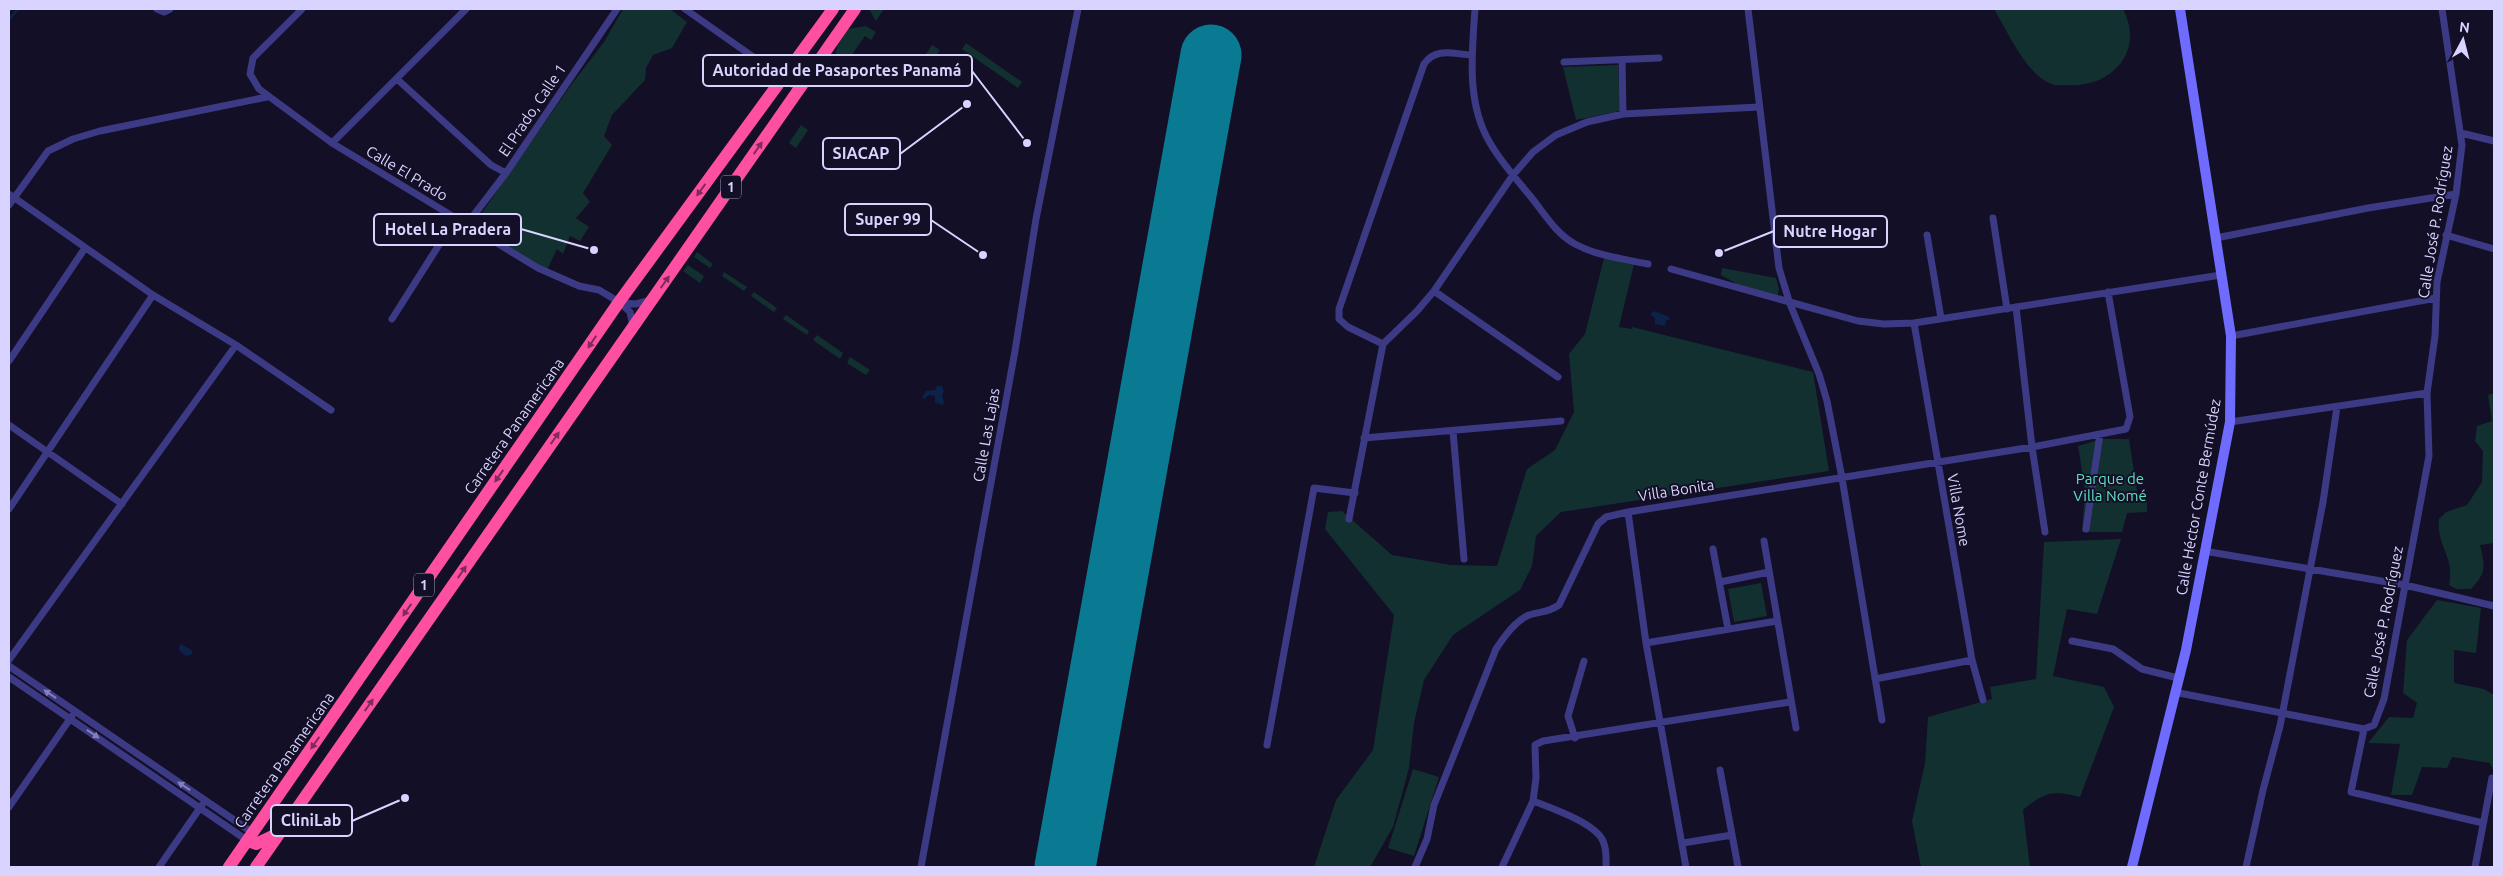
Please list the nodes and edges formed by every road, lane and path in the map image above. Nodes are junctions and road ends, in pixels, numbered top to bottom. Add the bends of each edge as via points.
1 (157, 9) edge
2 (170, 9) edge
3 (302, 9) edge
4 (466, 9) edge
5 (617, 9) edge
6 (685, 9) edge
7 (833, 9) edge
8 (841, 9) edge
9 (855, 9) edge
10 (1078, 9) edge
11 (1475, 9) edge
12 (1748, 9) edge
13 (2180, 9) edge
14 (2442, 9) edge
15 (1472, 55) junction
16 (1659, 58) dead end
17 (1622, 60) junction
18 (1564, 62) dead end
19 (783, 78) junction
20 (397, 79) junction
21 (799, 89) junction
22 (267, 97) junction
23 (1759, 107) junction
24 (1623, 114) junction
25 (2461, 132) junction
26 (2494, 141) edge
27 (332, 144) junction
28 (506, 172) junction
29 (1513, 175) junction
30 (2456, 194) junction
31 (11, 196) edge
32 (9, 205) edge
33 (456, 218) junction
34 (1993, 218) dead end
35 (467, 224) junction
36 (1927, 235) dead end
37 (2446, 235) junction
38 (2216, 238) junction
39 (86, 248) junction
40 (2494, 249) edge
41 (1648, 264) dead end
42 (1671, 269) dead end
43 (2221, 275) junction
44 (1434, 291) junction
45 (2108, 292) junction
46 (153, 295) junction
47 (2436, 298) junction
48 (652, 300) junction
49 (619, 302) junction
50 (1790, 304) junction
51 (2016, 307) junction
52 (2007, 308) junction
53 (1941, 318) junction
54 (392, 319) dead end
55 (1914, 322) junction
56 (633, 328) junction
57 (2232, 336) junction
58 (1384, 344) junction
59 (236, 345) junction
60 (9, 361) edge
61 (1558, 377) dead end
62 (2427, 393) junction
63 (2337, 407) junction
64 (331, 410) dead end
65 (1561, 421) dead end
66 (2230, 422) junction
67 (9, 425) edge
68 (1453, 431) junction
69 (2100, 434) junction
70 (1364, 438) junction
71 (2032, 447) junction
72 (48, 452) junction
73 (1937, 463) junction
74 (1842, 478) junction
75 (1355, 493) junction
76 (122, 504) junction
77 (9, 509) edge
78 (1628, 512) junction
79 (1349, 519) dead end
80 (2086, 529) dead end
81 (2045, 532) dead end
82 (1764, 541) dead end
83 (1713, 549) dead end
84 (2204, 551) junction
85 (1464, 559) dead end
86 (2310, 569) junction
87 (1769, 572) junction
88 (1720, 582) junction
89 (2405, 585) junction
90 (2494, 606) edge
91 (1777, 621) junction
92 (1728, 630) junction
93 (2072, 641) dead end
94 (1646, 643) junction
95 (9, 660) edge
96 (1972, 660) junction
97 (1584, 661) dead end
98 (9, 666) edge
99 (9, 677) edge
100 (2178, 678) junction
101 (1875, 679) junction
102 (2174, 692) junction
103 (1984, 700) dead end
104 (1790, 702) junction
105 (76, 712) junction
106 (2282, 713) junction
107 (70, 718) junction
108 (1882, 720) dead end
109 (1659, 722) junction
110 (1796, 728) dead end
111 (2364, 729) junction
112 (1575, 738) junction
113 (1267, 745) dead end
114 (1720, 770) dead end
115 (2492, 778) dead end
116 (205, 800) junction
117 (1533, 801) junction
118 (9, 807) edge
119 (200, 807) junction
120 (2483, 823) junction
121 (280, 832) junction
122 (1732, 835) junction
123 (253, 839) junction
124 (1683, 842) junction
125 (159, 867) edge
126 (229, 867) edge
127 (255, 867) edge
128 (921, 867) edge
129 (1415, 867) edge
130 (1502, 867) edge
131 (1606, 867) edge
132 (1686, 867) edge
133 (1738, 867) edge
134 (2132, 867) edge
135 (2246, 867) edge
136 (2475, 867) edge

1 - 2 street via 164,12
3 - 22 street, Calle El Prado via 253,58 250,67 253,81
4 - 20 street
5 - 28 street, El Prado, Calle 1
6 - 19 street
7 - 19 highway, Carretera Panamericana / 1
8 - 21 highway, 1 via 802,64
9 - 21 highway, 1
10 - 128 street, Calle Las Lajas via 1036,219 1015,352
11 - 15 street
12 - 23 street
13 - 38 street, Calle Héctor Conte Bermúdez
14 - 25 street, Calle José P. Rodríguez
15 - 29 street via 1479,118 1489,142
15 - 58 street via 1440,53 1430,55 1424,64 1339,309 1339,319 1348,326
16 - 17 street
17 - 18 street
17 - 24 street
19 - 21 street
19 -> 49 highway, Carretera Panamericana / 1
20 - 27 street
20 - 28 street via 491,165
48 -> 21 highway, 1
22 - 27 street, Calle El Prado
22 - 31 street via 73,139 48,151
23 - 24 street
23 - 50 street via 1779,268
24 - 29 street via 1587,122 1556,135 1533,152
25 - 26 street
25 - 30 street, Calle José P. Rodríguez
27 - 33 street, Calle El Prado
28 - 35 street, El Prado, Calle 1
29 - 41 street via 1556,229 1574,244
29 - 44 street
30 - 37 street, Calle José P. Rodríguez
30 - 38 street
31 - 32 street
31 - 39 street
33 - 35 street, Calle El Prado
33 - 54 street
34 - 52 street
35 - 49 street, Calle El Prado via 538,268 579,286 599,290
36 - 53 street
37 - 40 street
37 - 47 street, Calle José P. Rodríguez via 2436,282
38 - 43 street, Calle Héctor Conte Bermúdez
39 - 46 street
39 - 60 street
42 - 50 street
43 - 45 street
43 - 57 street, Calle Héctor Conte Bermúdez
44 - 58 street
44 - 61 street
45 - 51 street
45 - 69 street, Villa Bonita via 2130,417 2128,426 2122,431
46 - 59 street
46 - 72 street
47 - 57 street
47 - 62 street, Calle José P. Rodríguez via 2435,336
48 - 49 street via 636,304
48 - 56 highway, 1
49 - 56 street via 630,312
49 -> 123 highway, Carretera Panamericana / 1
50 - 55 street via 1858,321 1884,324
50 - 74 street via 1819,374
51 - 52 street
51 - 71 street
52 - 53 street
53 - 55 street
55 - 73 street, Villa Nome
121 -> 56 highway, 1
57 - 66 street, Calle Héctor Conte Bermúdez
58 - 70 street
59 - 64 street
59 - 76 street
62 - 63 street
62 - 89 street, Calle José P. Rodríguez via 2429,456
63 - 66 street
63 - 86 street
65 - 68 street
66 - 84 street, Calle Héctor Conte Bermúdez
67 - 72 street
68 - 70 street
68 - 85 street
69 - 71 street, Villa Bonita
69 - 80 street
70 - 75 street
71 - 73 street, Villa Bonita
71 - 81 street
72 - 76 street
72 - 77 street
73 - 74 street, Villa Bonita
73 - 96 street, Villa Nome
74 - 78 street, Villa Bonita
74 - 101 street
75 - 79 street
75 - 113 street via 1314,488
76 - 95 street
78 - 94 street, Villa Bonita
78 - 129 street via 1606,517 1598,524 1559,605 1548,612 1523,618 1496,649 1434,805 1427,839
82 - 87 street
83 - 88 street
84 - 86 street
84 - 100 street, Calle Héctor Conte Bermúdez via 2200,584
86 - 89 street
86 - 106 street
87 - 88 street
87 - 91 street
88 - 92 street
89 - 90 street
89 - 111 street, Calle José P. Rodríguez via 2384,699 2374,724
91 - 92 street
91 - 104 street
92 - 94 street
93 - 100 street via 2113,649 2142,670
94 - 109 street, Villa Bonita
96 - 101 street
96 - 103 street, Villa Nome
97 - 112 street via 1568,716
105 -> 98 street
99 - 107 street
100 - 102 street, Calle Héctor Conte Bermúdez
101 - 108 street
102 - 106 street
102 - 134 street, Calle Héctor Conte Bermúdez
104 - 109 street
104 - 110 street
105 - 107 street
116 -> 105 street
106 - 111 street
106 - 135 street
107 - 118 street
107 -> 119 street
109 - 112 street
109 - 124 street, Villa Bonita
111 - 120 street via 2350,792
112 - 117 street via 1535,745
114 - 122 street
115 - 120 street
116 - 119 street
116 - 123 street
117 - 130 street
117 - 131 street via 1592,829 1602,838 1607,850
119 - 123 street
119 - 125 street
120 - 136 street
121 - 123 highway
121 - 127 highway, 1
122 - 124 street
122 - 133 street
123 - 126 highway, Carretera Panamericana / 1
123 - 127 highway
124 - 132 street, Villa Bonita

